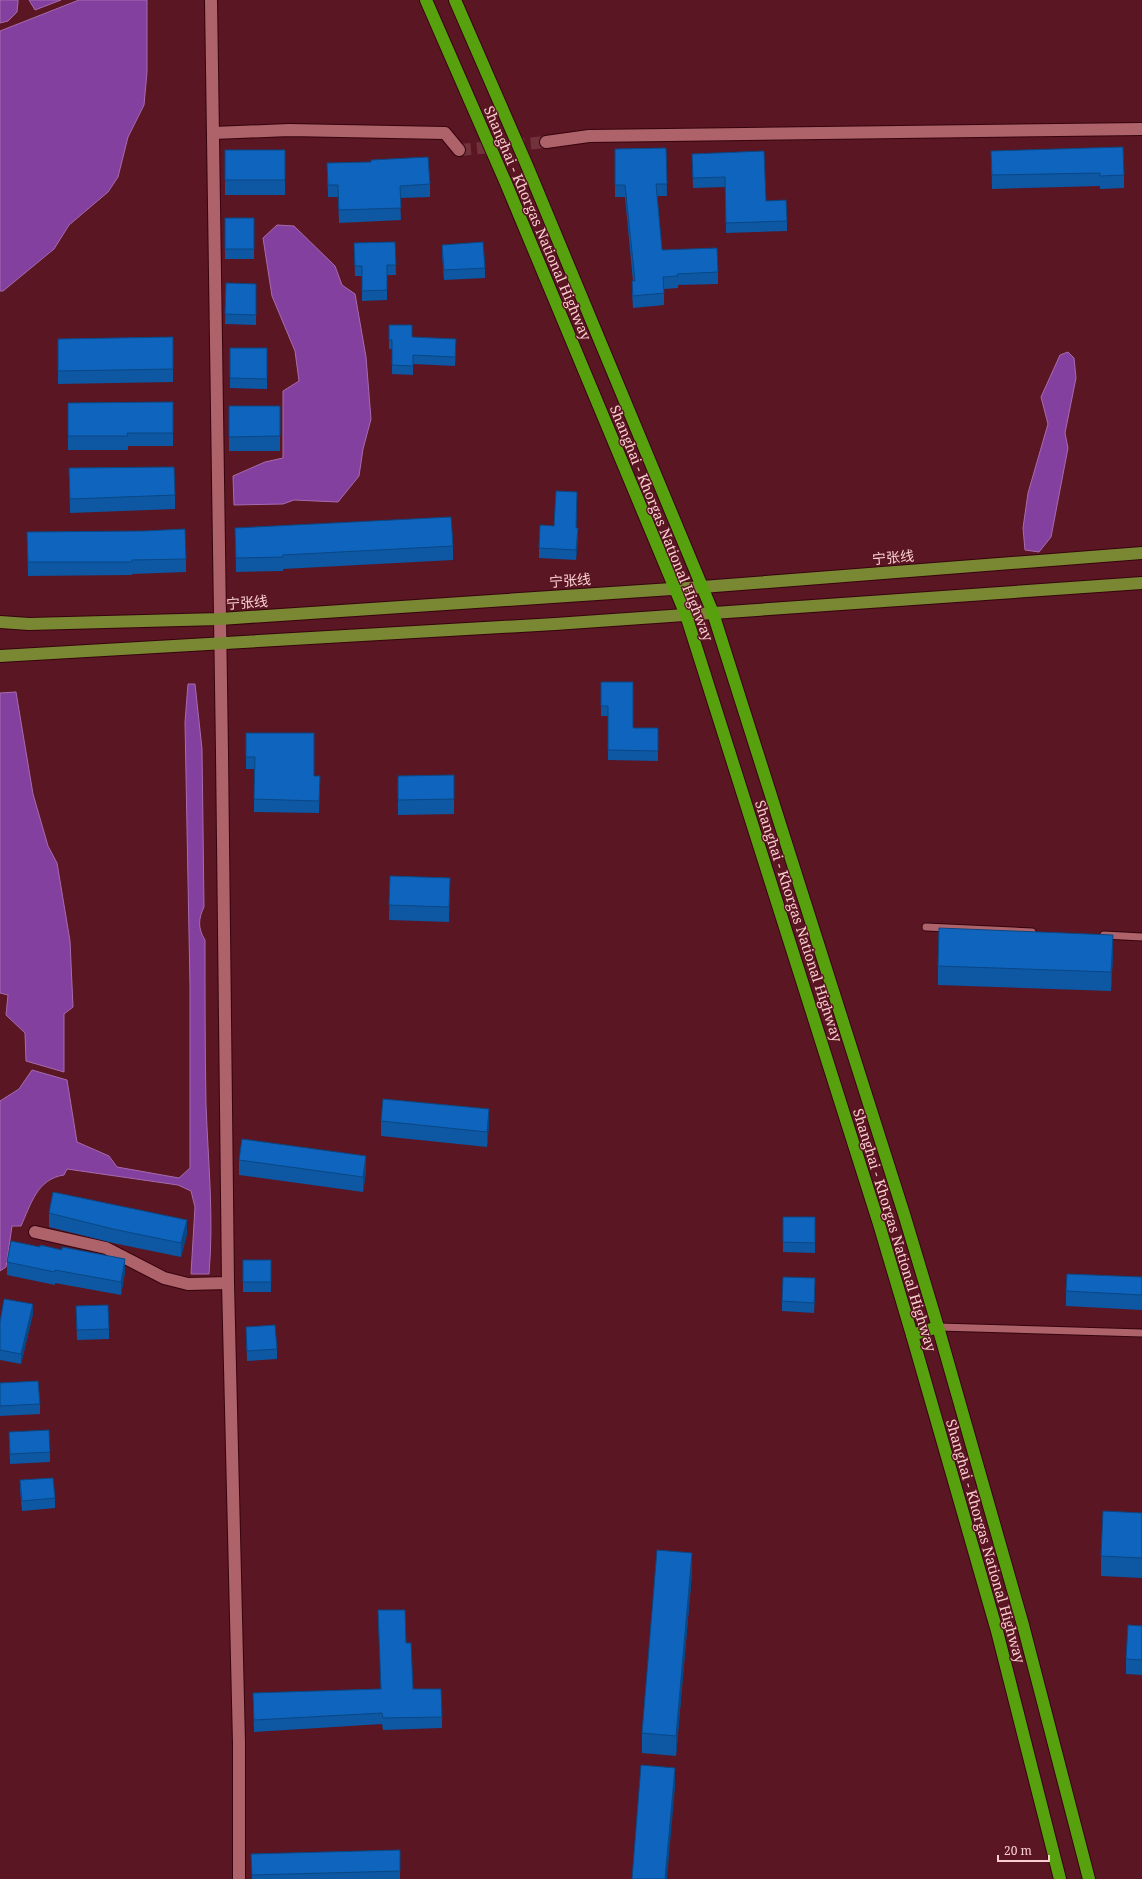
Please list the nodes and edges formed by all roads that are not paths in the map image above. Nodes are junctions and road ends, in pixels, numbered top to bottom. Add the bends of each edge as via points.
1 (211, 0) edge
2 (426, 0) edge
3 (455, 0) edge
4 (1142, 129) edge
5 (213, 133) junction
6 (546, 142) tunnel mouth
7 (459, 150) dead end
8 (1142, 553) edge
9 (1142, 583) edge
10 (702, 587) junction
11 (675, 588) junction
12 (713, 613) junction
13 (686, 615) junction
14 (220, 619) junction
15 (0, 622) edge
16 (221, 643) junction
17 (0, 656) edge
18 (926, 927) dead end
19 (1042, 932) edge
20 (1096, 934) edge
21 (1142, 936) edge
22 (35, 1232) dead end
23 (228, 1283) junction
24 (938, 1327) junction
25 (1142, 1333) edge
26 (912, 1335) junction
27 (240, 1879) edge
28 (1060, 1879) edge
29 (1088, 1879) edge

1 - 5 street
2 - 11 highway, Shanghai - Khorgas National Highway via 505,181
3 - 10 highway, Shanghai - Khorgas National Highway via 528,168
4 - 6 street via 589,136
5 - 7 street via 289,130 445,133
5 - 14 street
8 - 10 main road, 宁张线
9 - 12 main road
10 - 11 main road, 宁张线
10 - 12 highway, Shanghai - Khorgas National Highway
11 - 13 highway, Shanghai - Khorgas National Highway
11 - 14 main road, 宁张线
12 - 13 main road
12 - 24 highway, Shanghai - Khorgas National Highway
13 - 16 main road
13 - 26 highway, Shanghai - Khorgas National Highway
14 - 15 main road, 宁张线 via 29,624
14 - 16 street
16 - 17 main road
16 - 23 street
18 - 19 lane
20 - 21 lane
22 - 23 street via 106,1248 164,1278 188,1284
23 - 27 street
24 - 25 lane
24 - 26 highway
24 - 29 highway, Shanghai - Khorgas National Highway via 1023,1625
26 - 28 highway, Shanghai - Khorgas National Highway via 997,1631

